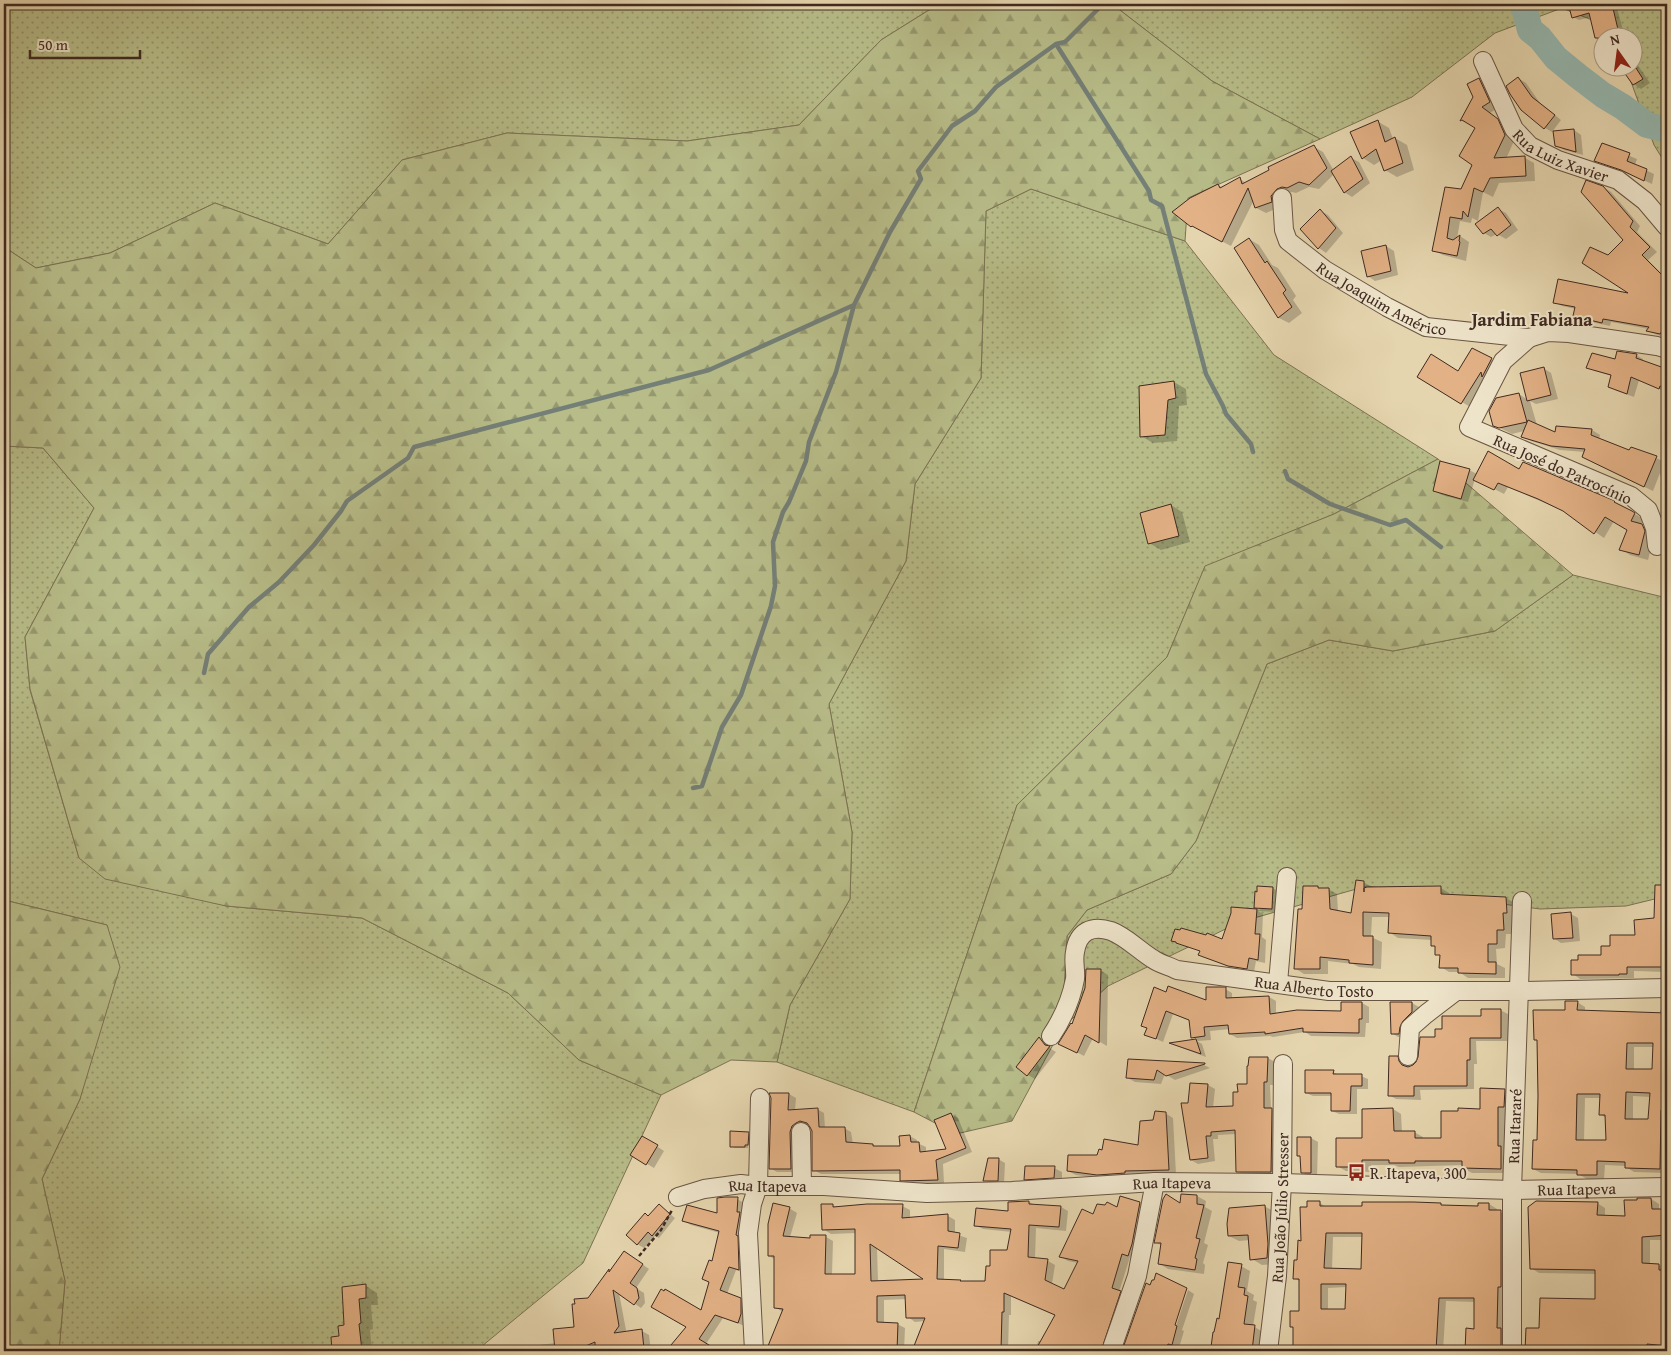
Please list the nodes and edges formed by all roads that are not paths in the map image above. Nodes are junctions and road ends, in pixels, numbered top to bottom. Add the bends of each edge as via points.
1 (1483, 61) dead end
2 (1282, 198) dead end
3 (1667, 227) edge
4 (1529, 338) junction
5 (1667, 349) edge
6 (1657, 546) dead end
7 (1288, 877) dead end
8 (1522, 901) dead end
9 (1278, 983) junction
10 (1667, 988) edge
11 (1456, 991) junction
12 (1518, 991) junction
13 (1051, 1036) dead end
14 (1408, 1056) dead end
15 (1283, 1064) dead end
16 (760, 1098) dead end
17 (801, 1132) dead end
18 (1156, 1182) junction
19 (1282, 1184) junction
20 (758, 1186) junction
21 (802, 1186) junction
22 (1667, 1187) edge
23 (1512, 1190) junction
24 (678, 1197) road end
25 (754, 1351) edge
26 (1111, 1351) edge
27 (1268, 1351) edge
28 (1512, 1351) edge

1 - 3 street, Rua Luiz Xavier via 1514,129 1530,146 1558,160 1618,180 1644,201
2 - 4 street, Rua Joaquim Américo via 1288,241 1325,270 1387,308 1426,327
4 - 5 street via 1548,332 1569,333
4 - 6 street, Rua José do Patrocínio via 1503,361 1469,427 1631,496 1648,510
7 - 9 street
8 - 12 street, Rua Itararé
9 - 11 street, Rua Alberto Tosto via 1329,991
9 - 13 street, Rua Alberto Tosto via 1177,970 1155,960 1113,932 1091,929 1077,942 1070,998 1063,1018
10 - 12 street, Rua Alberto Tosto
11 - 12 street, Rua Alberto Tosto
11 - 14 street via 1410,1028
12 - 23 street, Rua Itararé
15 - 19 street, Rua João Júlio Stresser
16 - 20 street
17 - 21 street
18 - 19 street, Rua Itapeva
18 - 21 street, Rua Itapeva via 927,1193
18 - 26 street via 1137,1276
19 - 23 street, Rua Itapeva
19 - 27 street, Rua João Júlio Stresser via 1277,1276
20 - 21 street, Rua Itapeva
20 - 24 street, Rua Itapeva via 741,1184 704,1188
20 - 25 street via 748,1233
22 - 23 street, Rua Itapeva
23 - 28 street, Rua Itararé

